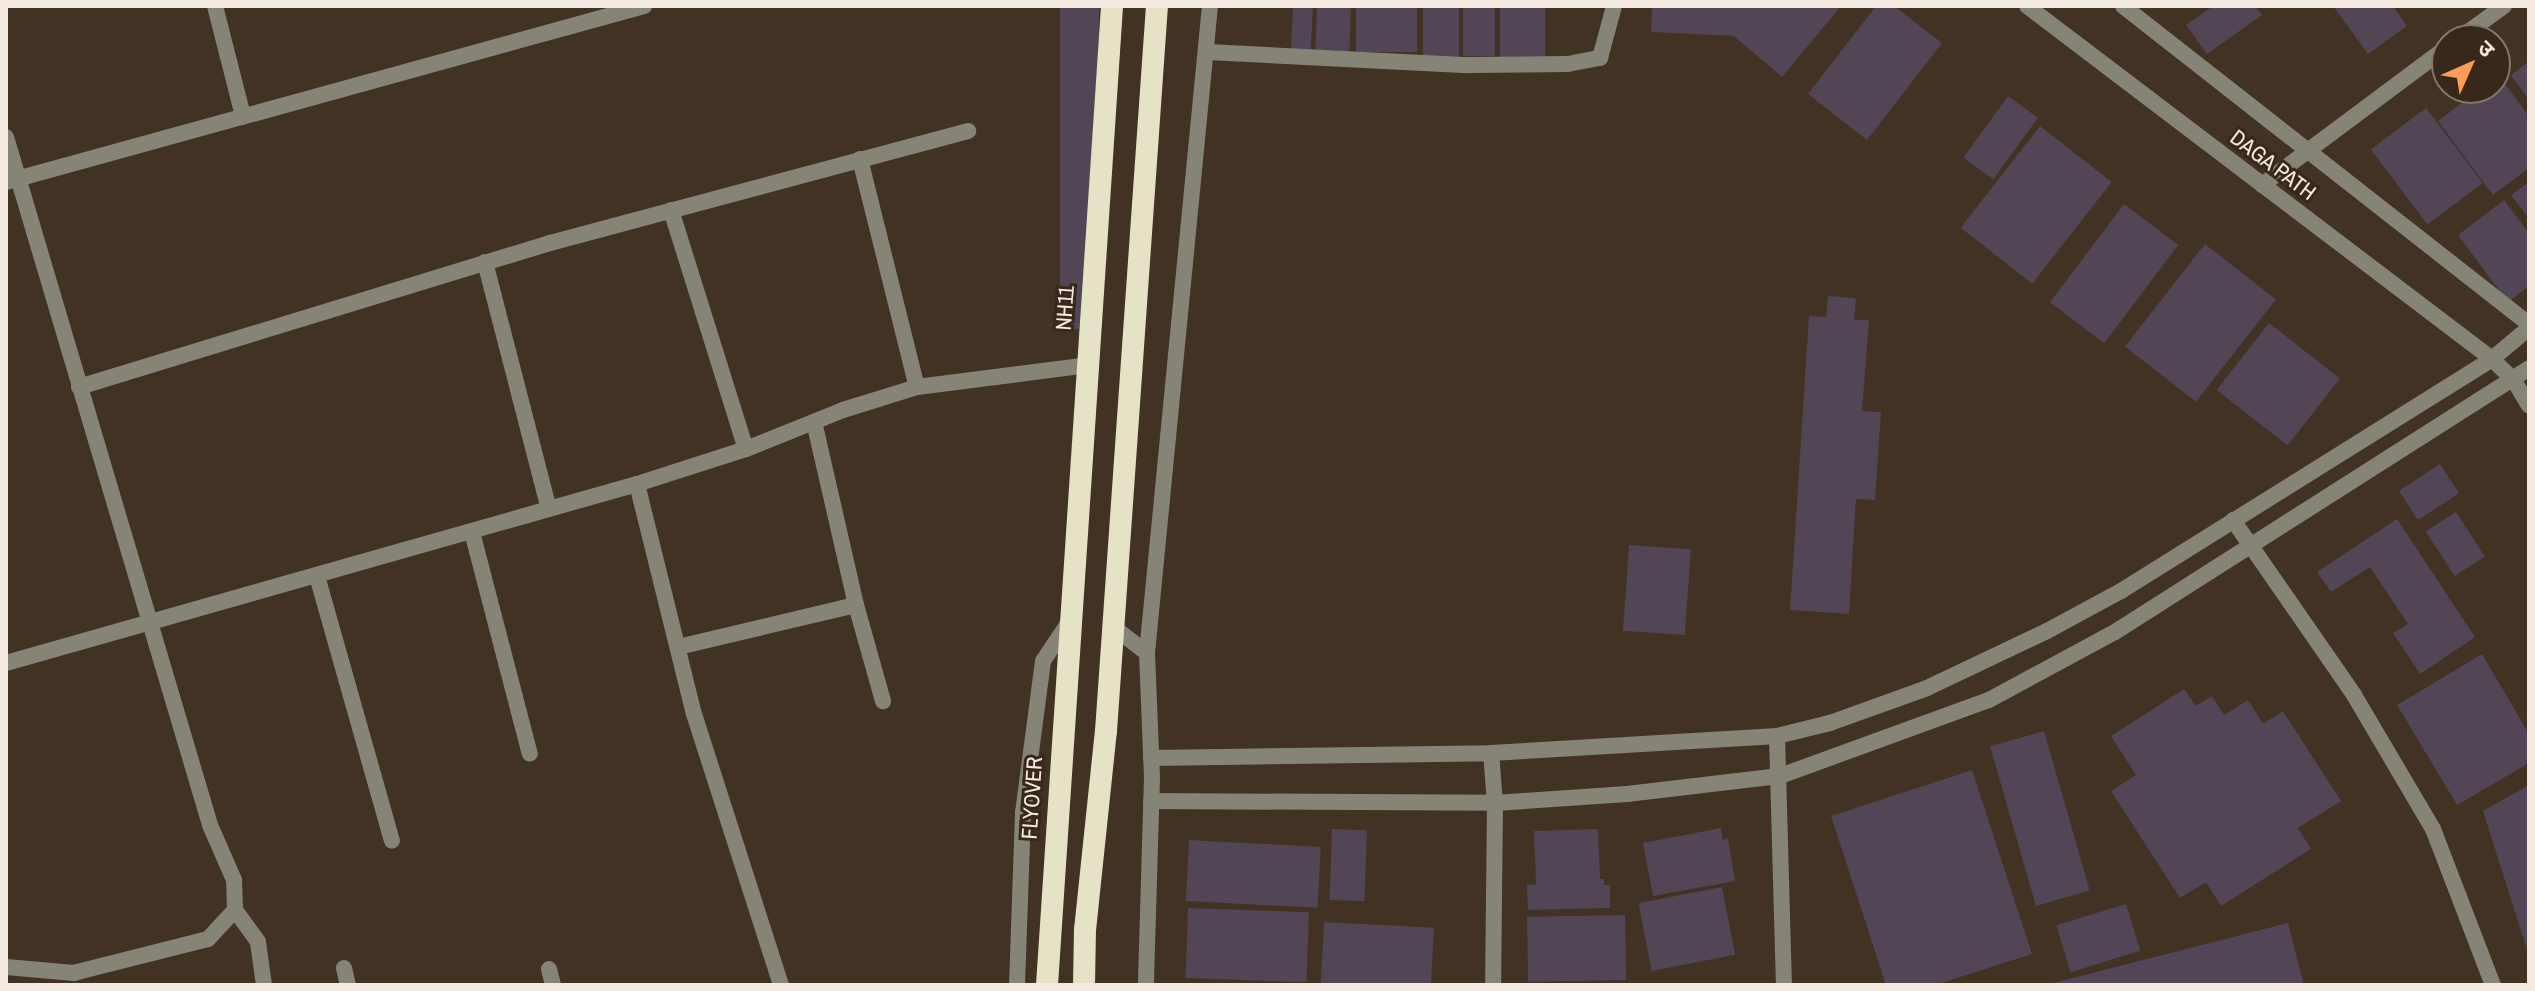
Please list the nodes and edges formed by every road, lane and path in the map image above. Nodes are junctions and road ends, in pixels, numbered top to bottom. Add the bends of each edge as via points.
1 (215, 6) edge
2 (644, 6) edge
3 (1112, 6) edge
4 (1157, 6) edge
5 (1210, 6) edge
6 (1614, 6) edge
7 (2027, 6) edge
8 (2123, 6) edge
9 (2504, 6) edge
10 (2479, 24) edge
11 (1208, 52) junction
12 (2431, 59) edge
13 (243, 116) junction
14 (968, 131) dead end
15 (6, 137) edge
16 (2309, 149) junction
17 (860, 159) junction
18 (11, 180) edge
19 (2262, 185) junction
20 (671, 210) junction
21 (485, 262) junction
22 (2529, 326) edge
23 (2492, 359) junction
24 (1088, 365) junction
25 (2529, 368) edge
26 (2513, 379) junction
27 (79, 387) junction
28 (917, 387) junction
29 (2529, 406) edge
30 (814, 422) junction
31 (746, 449) junction
32 (637, 484) junction
33 (549, 509) junction
34 (2233, 520) junction
35 (472, 532) junction
36 (2252, 543) junction
37 (317, 576) junction
38 (856, 605) junction
39 (1074, 615) junction
40 (149, 622) junction
41 (1112, 626) junction
42 (678, 647) junction
43 (1147, 653) junction
44 (6, 663) edge
45 (883, 701) dead end
46 (1777, 736) junction
47 (1491, 753) junction
48 (530, 754) dead end
49 (1151, 758) junction
50 (1780, 776) junction
51 (1151, 801) junction
52 (1495, 803) junction
53 (392, 841) dead end
54 (235, 910) junction
55 (6, 967) edge
56 (344, 968) dead end
57 (2489, 984) edge
58 (264, 985) edge
59 (348, 985) edge
60 (781, 985) edge
61 (1017, 985) edge
62 (1047, 985) edge
63 (1084, 985) edge
64 (1146, 985) edge
65 (1493, 985) edge
66 (1784, 985) edge

1 - 13 street
2 - 13 street
3 - 24 highway, NH11
4 - 41 highway
5 - 11 street
6 - 11 street via 1600,58 1568,64 1468,65
7 - 19 street, DAGA PATH
8 - 16 street
9 - 10 street
11 - 43 street
12 - 16 street
13 - 18 street
14 - 17 street
15 - 18 street
16 - 19 street
16 - 22 street
17 - 20 street
17 - 28 street
18 - 27 street
19 - 23 street, DAGA PATH
20 - 21 street
20 - 31 street
21 - 27 street
21 - 33 street
22 - 23 street
23 - 26 street, DAGA PATH
23 - 34 street
24 - 28 street
24 - 39 highway, NH11
25 - 26 street
26 - 29 street, DAGA PATH
26 - 36 street
27 - 40 street
28 - 30 street
30 - 31 street
30 - 38 street
31 - 32 street
32 - 33 street
32 - 42 street
33 - 35 street
34 - 36 street
34 - 46 street via 2034,638 1927,688
35 - 37 street
35 - 48 street
36 - 50 street via 2115,632 1989,700
36 - 57 street via 2354,695 2433,829
37 - 40 street
37 - 53 street
38 - 42 street
38 - 45 street
39 - 61 street via 1043,661 1023,813
39 - 62 highway, FLYOVER
40 - 44 street
40 - 54 street via 210,825 234,880
41 - 43 street
41 - 63 highway
42 - 60 street via 694,714
43 - 49 street
46 - 47 street
46 - 50 street
47 - 49 street
47 - 52 street
49 - 51 street
50 - 52 street
50 - 66 street
51 - 52 street
51 - 64 street
52 - 65 street
54 - 55 street via 208,939 74,973
54 - 58 street via 258,942
56 - 59 street

